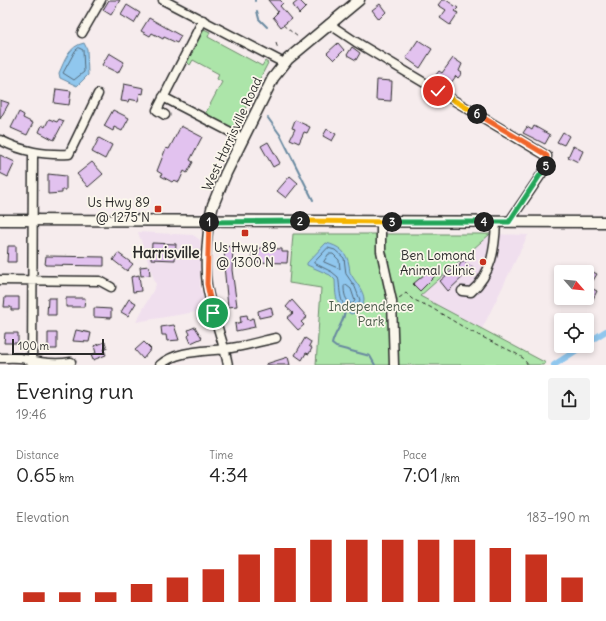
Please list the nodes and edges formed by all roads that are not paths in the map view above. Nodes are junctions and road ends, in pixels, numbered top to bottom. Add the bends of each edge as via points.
1 (101, 0) edge
2 (164, 0) edge
3 (359, 0) edge
4 (203, 20) junction
5 (329, 24) junction
6 (82, 33) dead end
7 (284, 63) junction
8 (98, 94) dead end
9 (164, 97) junction
10 (166, 115) dead end
11 (242, 138) junction
12 (0, 140) edge
13 (33, 153) junction
14 (0, 220) edge
15 (32, 220) junction
16 (209, 221) junction
17 (381, 222) junction
18 (496, 222) junction
19 (509, 222) junction
20 (606, 222) edge
21 (0, 280) edge
22 (32, 280) junction
23 (111, 287) dead end
24 (462, 291) dead end
25 (276, 338) dead end
26 (225, 349) junction
27 (0, 358) edge
28 (72, 362) dead end
29 (32, 363) edge
30 (160, 365) edge
31 (228, 365) edge
32 (394, 365) edge

1 - 6 street
2 - 4 street
3 - 5 main road, West Harrisville Road
4 - 7 street
4 - 9 street
5 - 7 main road, West Harrisville Road
5 - 19 street via 547,156 546,169
7 - 11 main road, West Harrisville Road via 262,97
8 - 13 street via 70,154
9 - 10 street via 157,110
9 - 11 street
11 - 16 main road, West Harrisville Road via 213,204
12 - 13 street
13 - 15 street
14 - 15 main road
15 - 16 main road
15 - 22 street
16 - 17 main road
16 - 26 street via 207,284
17 - 18 main road
17 - 32 street via 381,251 392,301
18 - 19 main road
18 - 24 street via 495,245 490,263 478,285 471,292
19 - 20 main road
21 - 22 street
22 - 23 street via 100,281
22 - 29 street
25 - 26 street
26 - 30 street via 172,357
26 - 31 street
27 - 29 street via 24,358
28 - 29 street via 65,365

